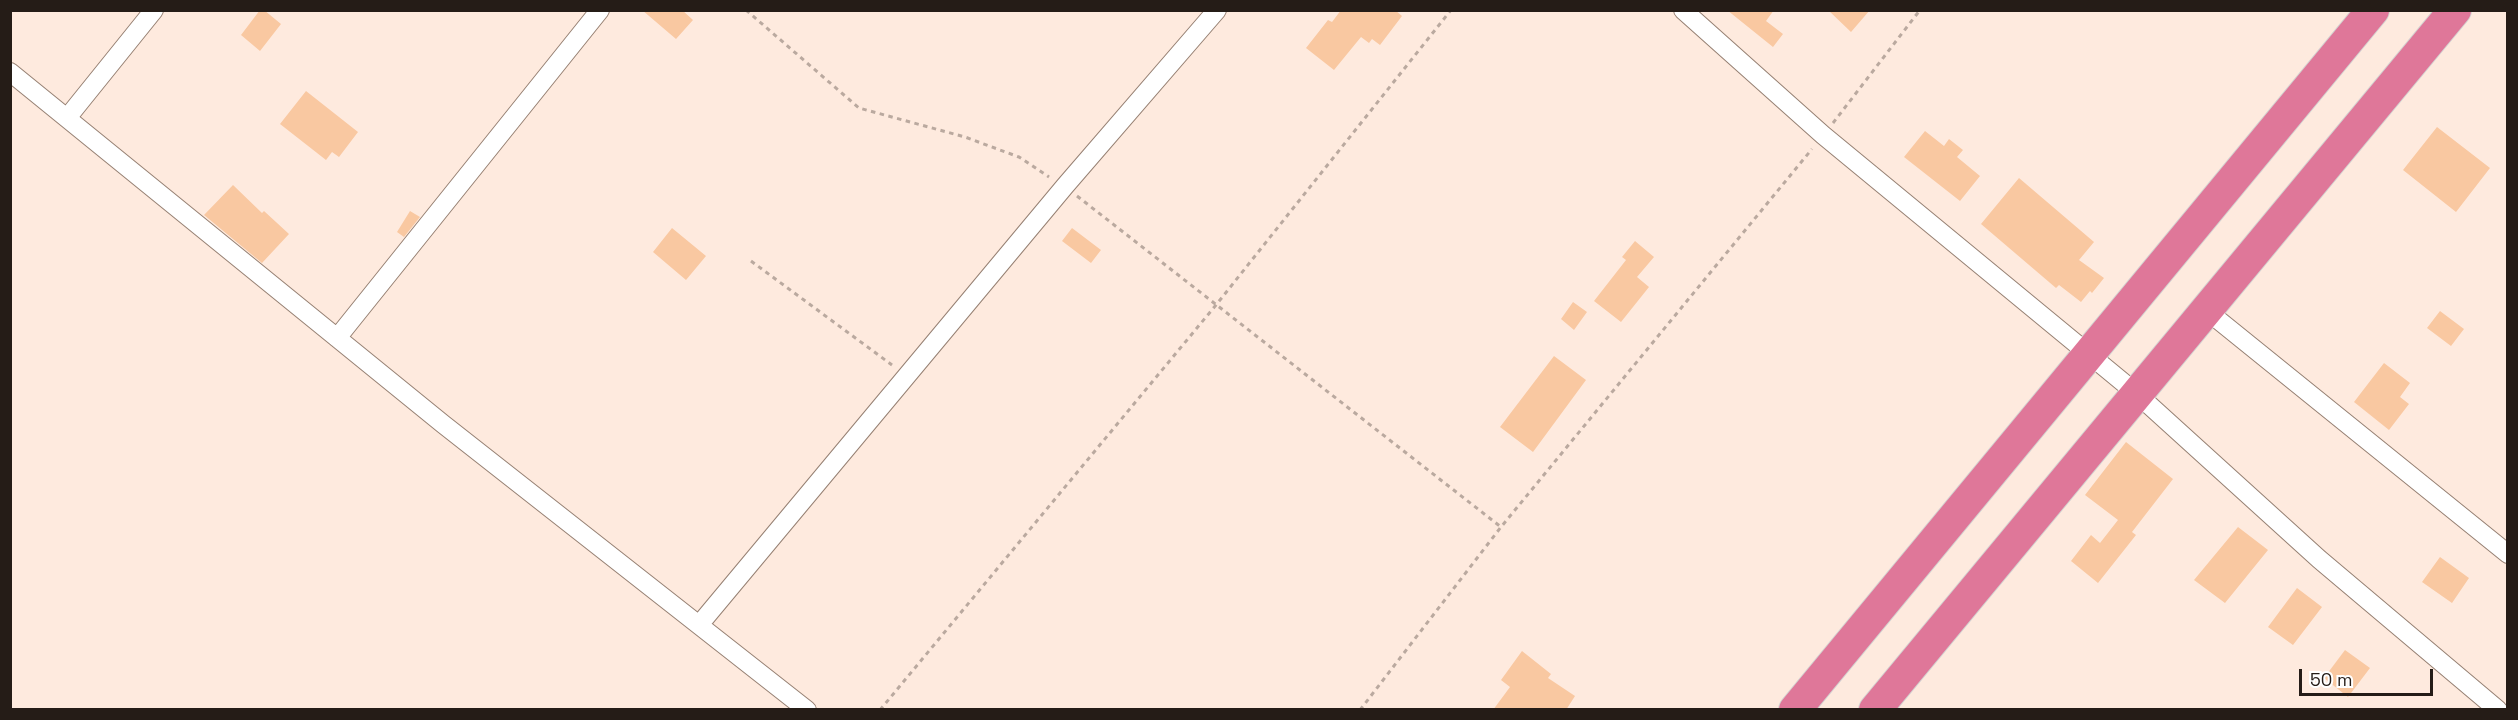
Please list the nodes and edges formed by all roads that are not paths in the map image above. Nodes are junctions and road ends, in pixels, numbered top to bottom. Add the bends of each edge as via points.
1 (154, 10) edge
2 (600, 10) edge
3 (1217, 10) edge
4 (1683, 10) edge
5 (2373, 10) edge
6 (2455, 10) edge
7 (10, 72) edge
8 (66, 118) junction
9 (2206, 310) junction
10 (337, 338) junction
11 (2089, 356) junction
12 (2136, 393) junction
13 (2508, 555) edge
14 (699, 625) junction
15 (807, 710) edge
16 (1795, 710) edge
17 (1875, 710) edge
18 (2498, 710) edge

1 - 8 street
2 - 10 street
3 - 14 street
4 - 11 street via 1823,135
5 - 11 highway
6 - 9 highway
7 - 8 street
8 - 10 street
9 - 12 highway
9 - 13 street
10 - 14 street
11 - 12 street
11 - 16 highway
12 - 17 highway
12 - 18 street via 2319,559
14 - 15 street

